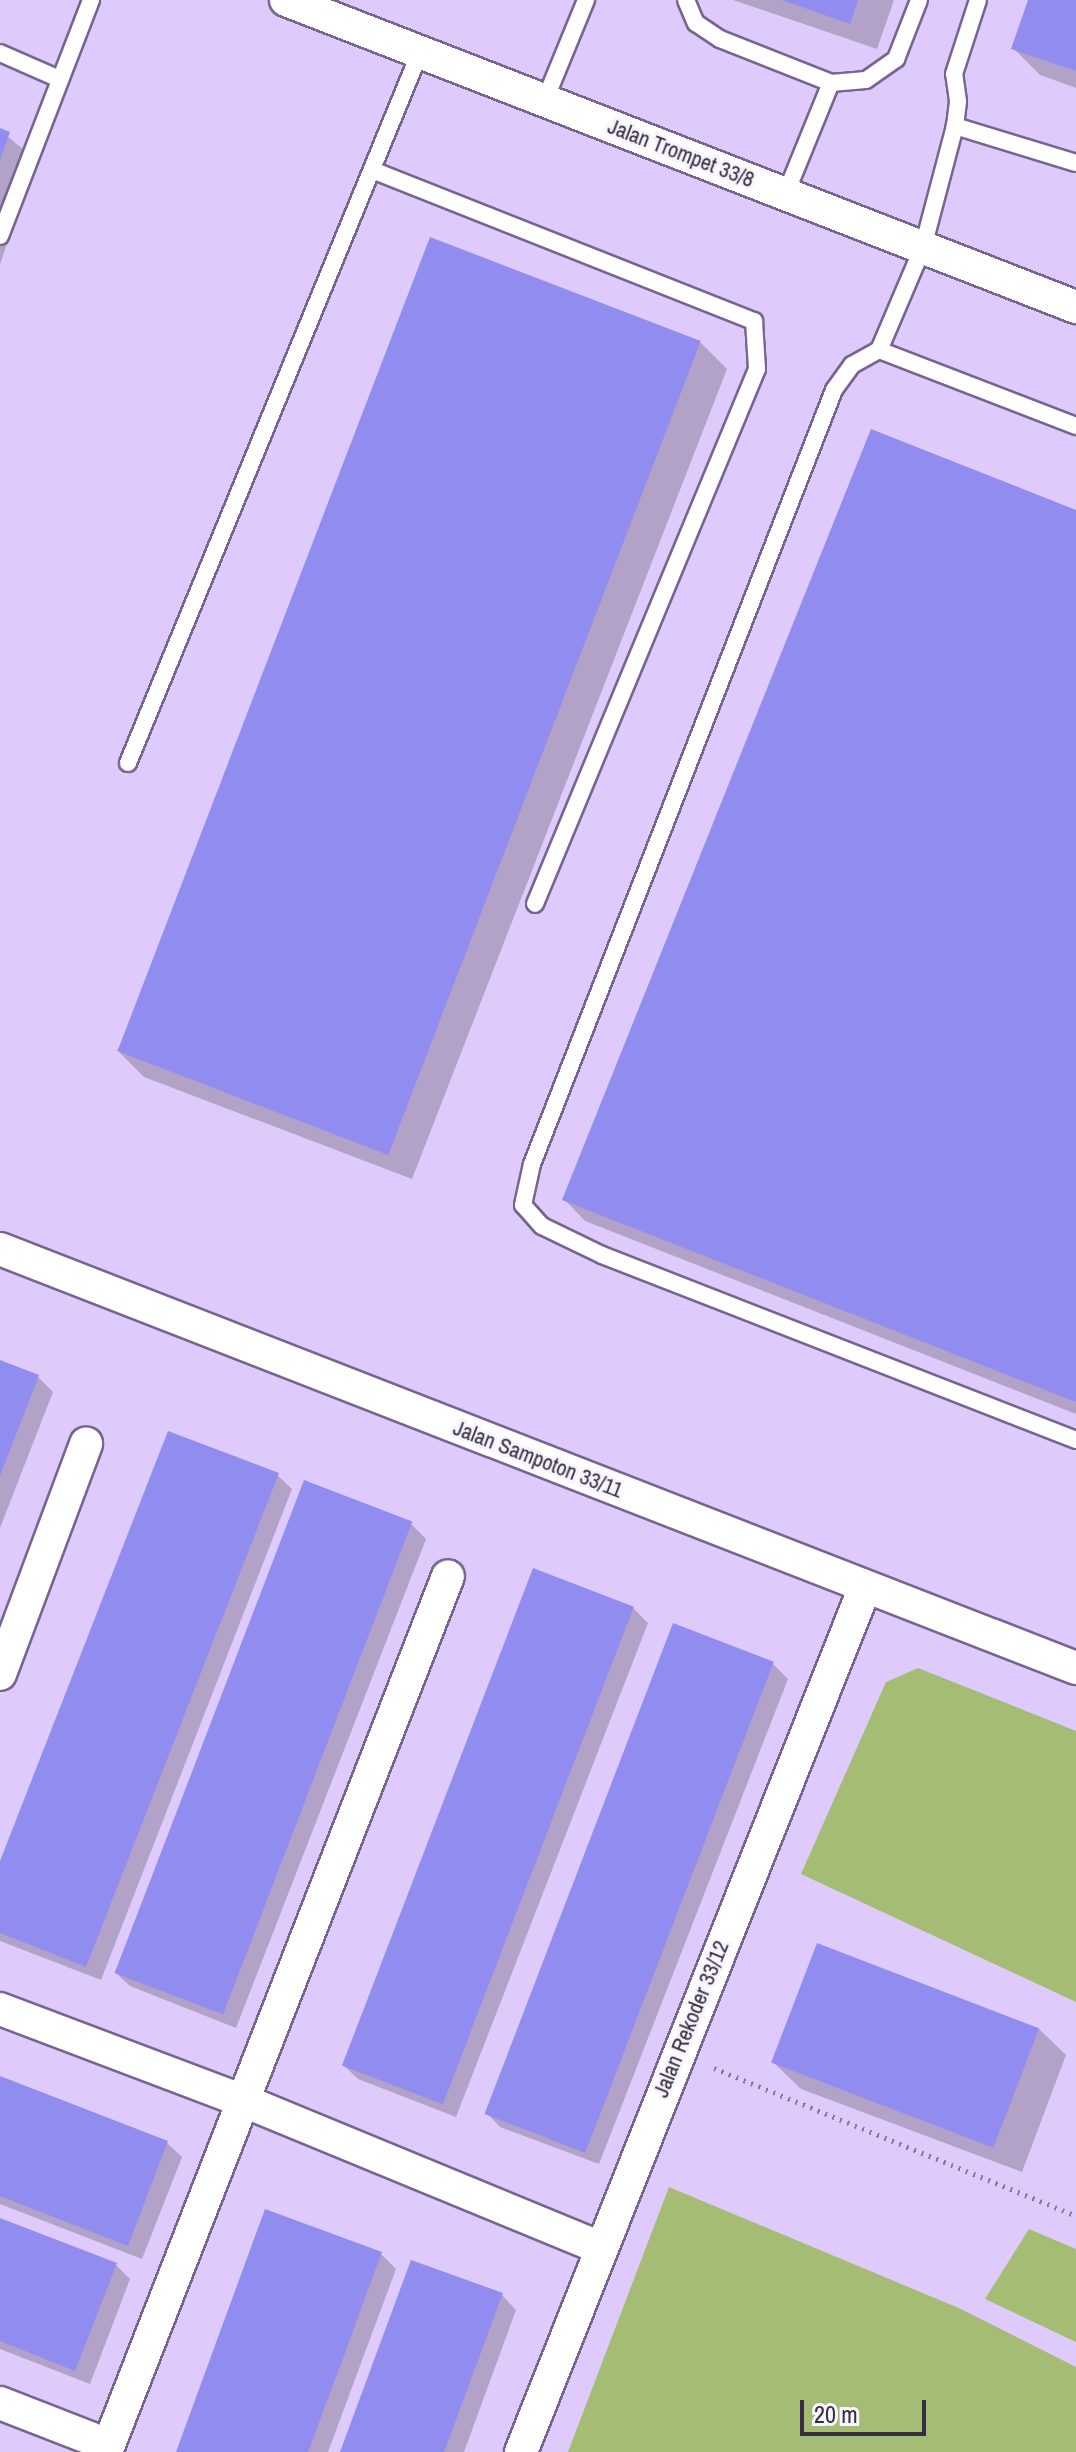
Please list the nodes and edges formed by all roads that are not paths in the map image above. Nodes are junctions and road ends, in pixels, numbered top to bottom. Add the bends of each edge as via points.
1 (91, 0) edge
2 (286, 0) edge
3 (586, 0) edge
4 (686, 0) edge
5 (919, 0) edge
6 (978, 0) edge
7 (420, 52) junction
8 (0, 53) edge
9 (57, 78) junction
10 (831, 83) junction
11 (545, 100) junction
12 (955, 126) junction
13 (1076, 163) edge
14 (372, 170) junction
15 (786, 193) junction
16 (0, 236) edge
17 (923, 247) junction
18 (1076, 307) edge
19 (879, 350) junction
20 (1076, 426) edge
21 (128, 763) dead end
22 (535, 904) dead end
23 (0, 1249) edge
24 (1076, 1440) edge
25 (86, 1444) dead end
26 (448, 1576) dead end
27 (865, 1587) junction
28 (1076, 1668) edge
29 (0, 1674) edge
30 (0, 2009) edge
31 (244, 2101) junction
32 (600, 2248) junction
33 (0, 2403) edge
34 (107, 2448) edge
35 (521, 2452) edge

1 - 9 lane
2 - 7 street, Jalan Trompet 33/8
3 - 11 lane
4 - 10 lane via 696,23 720,39
5 - 10 lane via 896,59 866,80
6 - 12 lane via 954,74
7 - 11 street, Jalan Trompet 33/8
7 - 14 lane
8 - 9 lane
9 - 16 lane
10 - 15 lane
11 - 15 street, Jalan Trompet 33/8
12 - 13 lane
12 - 17 lane
14 - 21 lane
14 - 22 lane via 754,321 757,369
15 - 17 street, Jalan Trompet 33/8
17 - 18 street, Jalan Trompet 33/8
17 - 19 lane
19 - 20 lane
19 - 24 lane via 852,365 834,390 532,1164 523,1205 542,1226 602,1255
23 - 27 street, Jalan Sampoton 33/11
25 - 29 street
26 - 31 street
27 - 28 street, Jalan Sampoton 33/11
27 - 32 street, Jalan Rekoder 33/12
30 - 31 street
31 - 32 street
31 - 34 street
32 - 35 street, Jalan Rekoder 33/12
33 - 34 street

